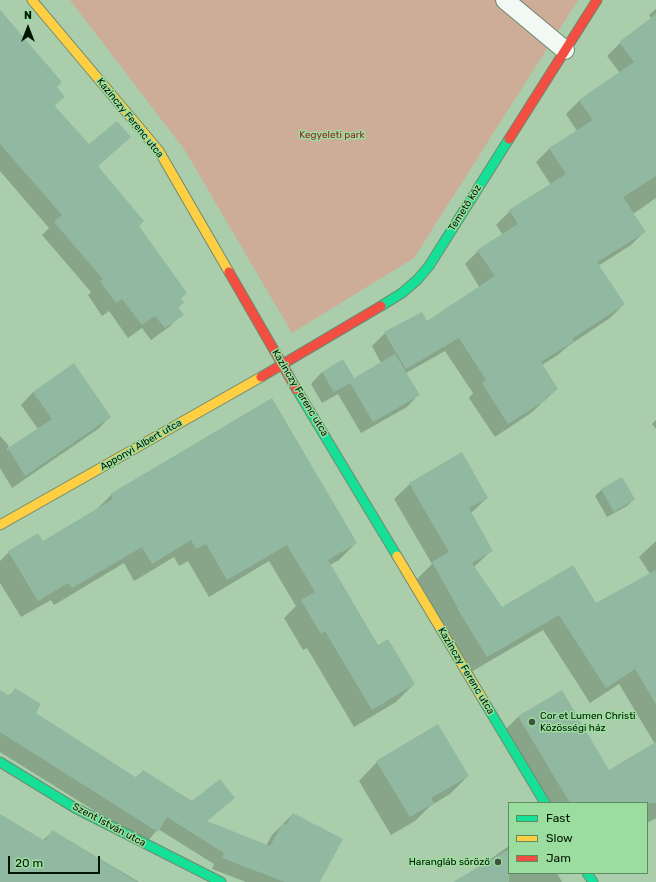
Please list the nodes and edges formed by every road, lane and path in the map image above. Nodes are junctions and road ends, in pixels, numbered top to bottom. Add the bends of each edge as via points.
1 (32, 0) edge
2 (505, 0) edge
3 (597, 0) edge
4 (566, 50) junction
5 (282, 365) junction
6 (0, 525) edge
7 (0, 762) edge
8 (544, 802) edge
9 (221, 882) edge

1 - 5 street, Kazinczy Ferenc utca via 159,152
2 - 4 lane
3 - 4 street, Temető köz
4 - 5 street, Temető köz via 429,266 417,280 402,293
5 - 6 street, Apponyi Albert utca
5 - 8 street, Kazinczy Ferenc utca
7 - 9 street, Szent István utca via 75,808

